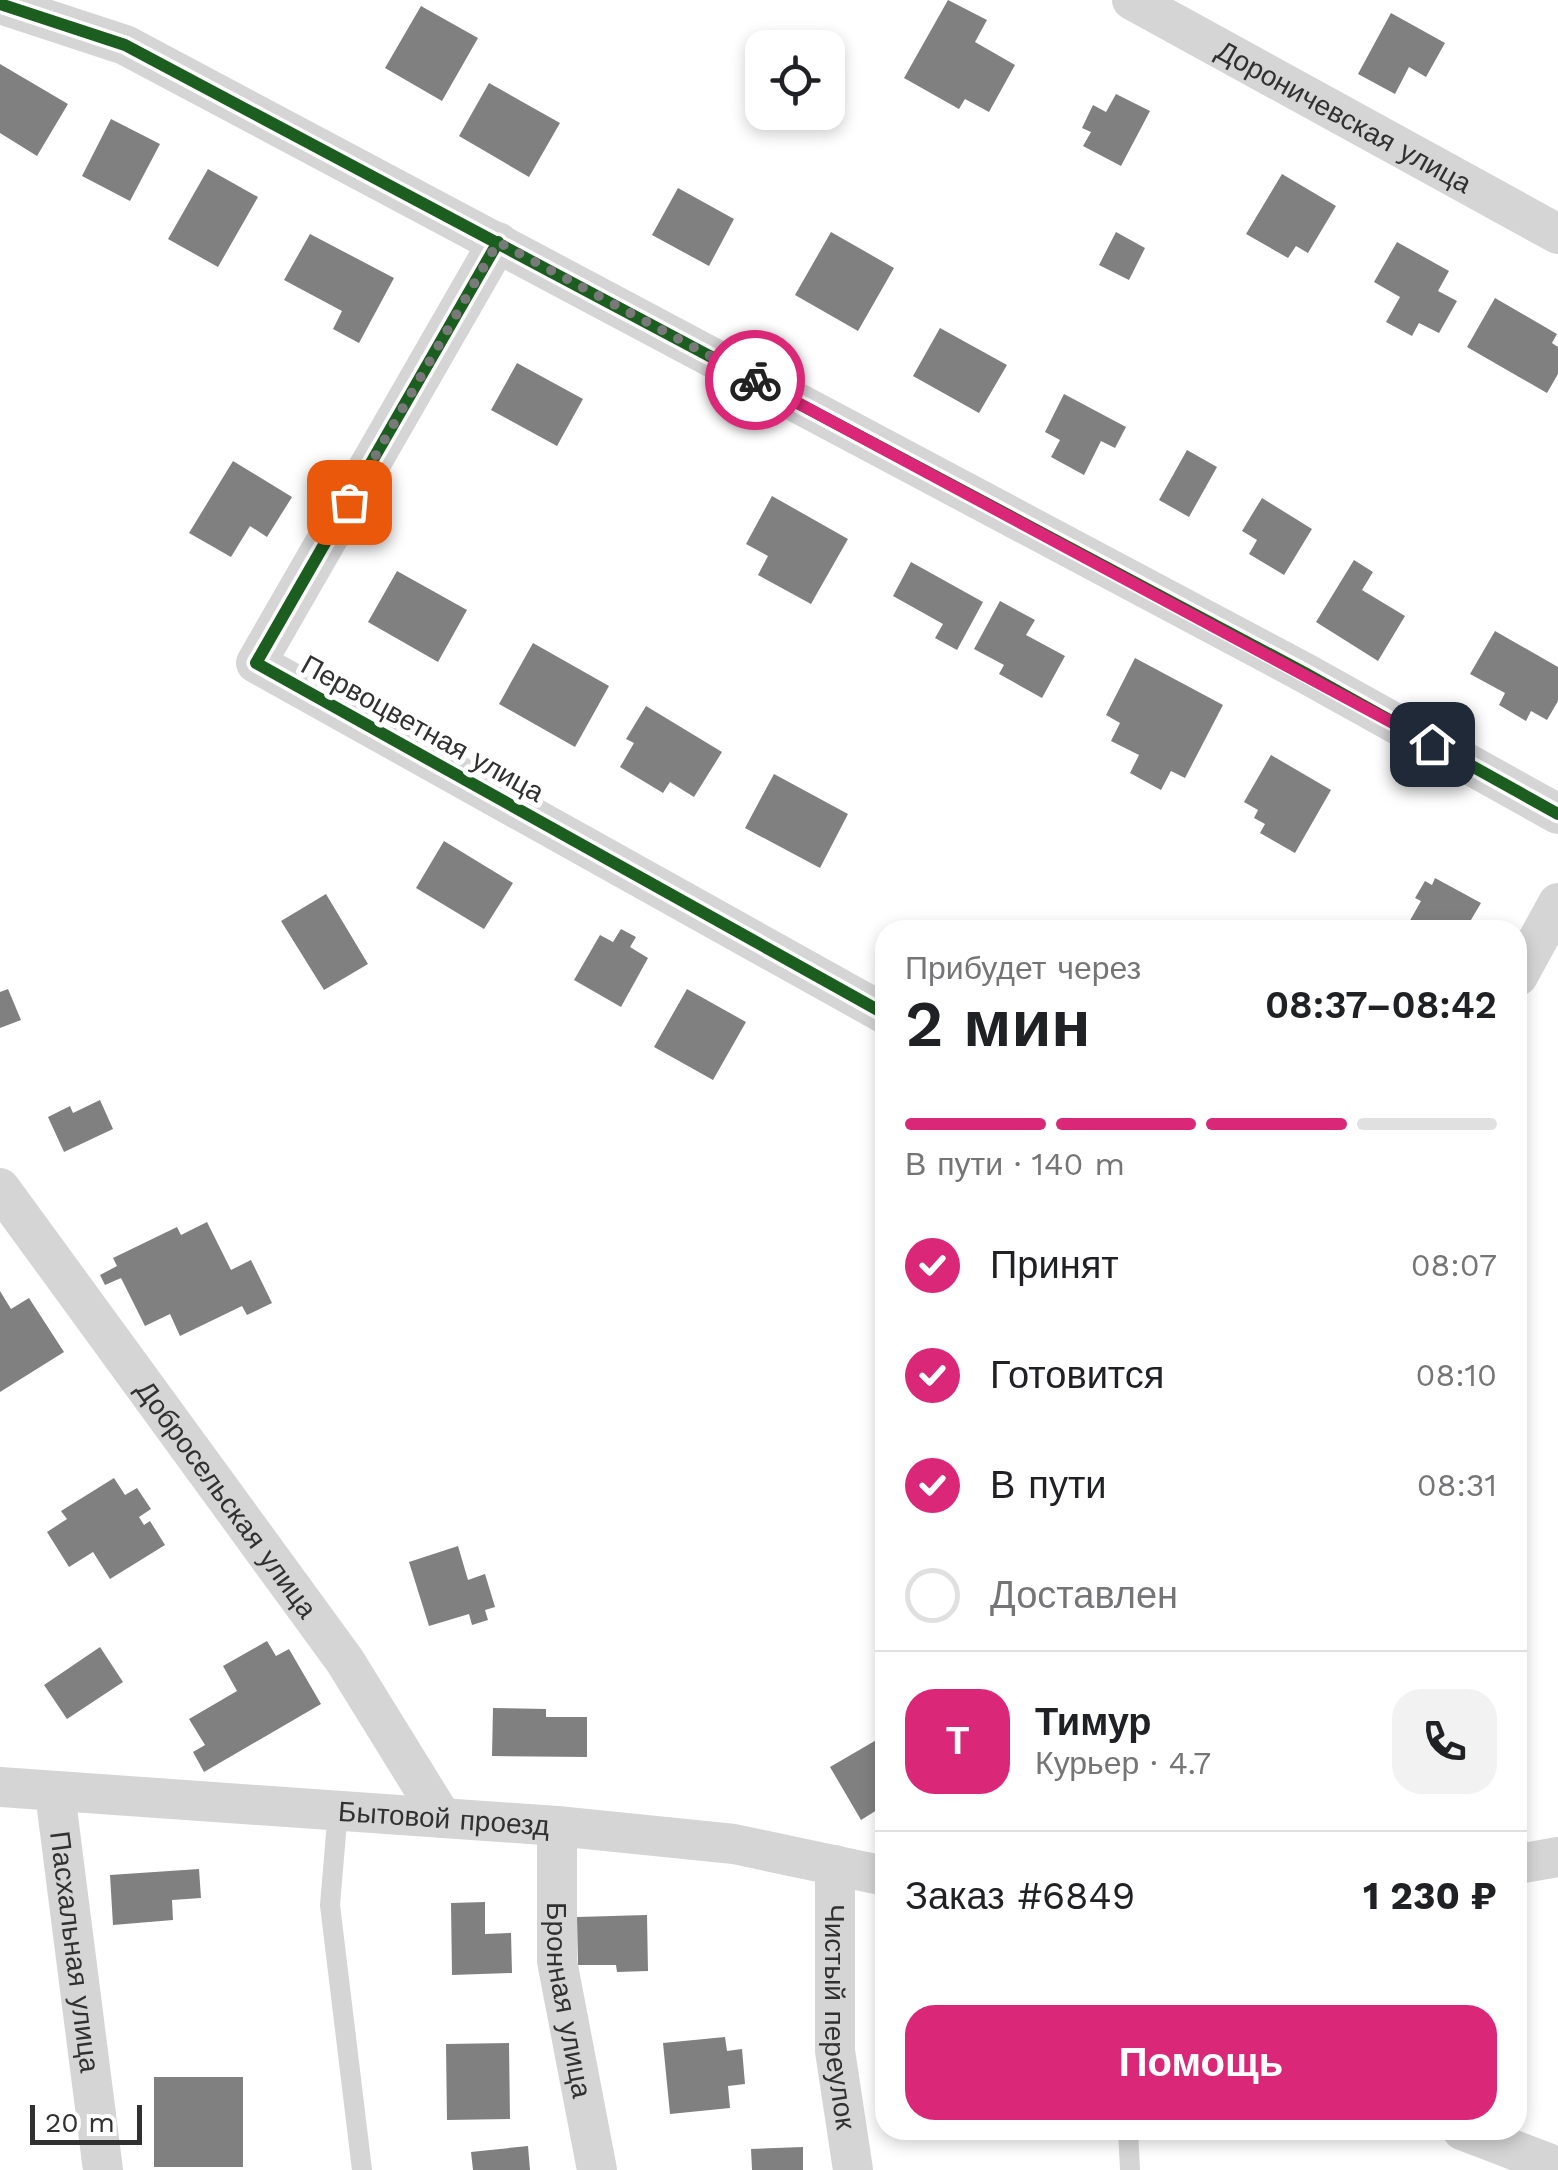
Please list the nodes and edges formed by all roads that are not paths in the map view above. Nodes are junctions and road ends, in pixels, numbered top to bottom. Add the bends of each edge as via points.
1 (1141, 2) edge
2 (0, 4) edge
3 (47, 9) edge
4 (1558, 234) edge
5 (498, 242) junction
6 (1558, 814) edge
7 (1558, 903) edge
8 (1527, 960) edge
9 (875, 1008) edge
10 (0, 1188) edge
11 (0, 1786) edge
12 (55, 1793) junction
13 (338, 1810) junction
14 (442, 1818) junction
15 (557, 1826) junction
16 (1558, 1857) edge
17 (1527, 1862) edge
18 (835, 1865) junction
19 (875, 1874) edge
20 (1128, 2140) edge
21 (1488, 2140) edge
22 (1558, 2167) edge
23 (104, 2170) edge
24 (362, 2170) edge
25 (596, 2170) edge
26 (853, 2170) edge
27 (1130, 2170) edge

1 - 4 street, Дороничевская улица
2 - 3 street
3 - 5 street
5 - 6 street
5 - 9 street, Первоцветная улица via 256,664
7 - 8 street
10 - 14 street, Добросельская улица via 346,1661
11 - 12 street, Бытовой проезд
12 - 13 street, Бытовой проезд
12 - 23 street, Пасхальная улица
13 - 14 street, Бытовой проезд
13 - 24 lane via 330,1905
14 - 15 street, Бытовой проезд
15 - 18 street, Бытовой проезд via 734,1844
15 - 25 street, Бронная улица via 557,1961
16 - 17 street
18 - 19 street, Бытовой проезд
18 - 26 street, Чистый переулок via 835,2051
20 - 27 lane
21 - 22 street

